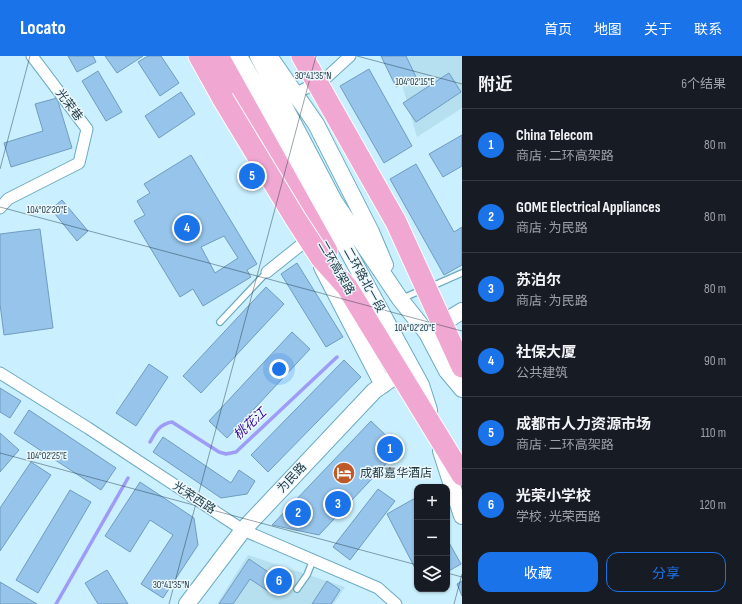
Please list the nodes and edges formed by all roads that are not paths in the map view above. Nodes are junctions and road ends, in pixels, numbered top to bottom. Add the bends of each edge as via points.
1 (32, 56) edge
2 (199, 56) edge
3 (207, 56) edge
4 (218, 56) edge
5 (239, 56) edge
6 (258, 56) edge
7 (269, 56) edge
8 (302, 56) edge
9 (350, 56) edge
10 (295, 94) junction
11 (329, 205) junction
12 (0, 208) edge
13 (307, 240) junction
14 (267, 272) joint
15 (462, 273) edge
16 (347, 287) junction
17 (400, 299) junction
18 (462, 311) edge
19 (220, 322) dead end
20 (427, 333) junction
21 (410, 366) junction
22 (462, 367) edge
23 (0, 373) edge
24 (383, 385) junction
25 (462, 389) edge
26 (462, 474) edge
27 (462, 516) edge
28 (243, 530) junction
29 (313, 560) junction
30 (297, 589) dead end
31 (187, 604) edge
32 (396, 604) edge

1 - 12 street, 光荣巷 via 87,129 79,163 8,199
2 - 16 highway, bridge via 295,218 321,258
3 - 13 street
4 - 16 highway, 二环高架路, bridge
5 - 11 street, 二环路北一段
6 - 11 street, 二环路北一段
7 - 10 street
8 - 22 highway, bridge via 396,222
9 - 10 street via 327,77
10 - 17 street via 316,124 372,232
11 - 17 street, 二环路北一段
11 - 21 street, 二环路北一段
13 - 14 street
13 - 24 street
14 - 19 lane
15 - 17 lane
16 - 26 highway, 二环高架路, bridge
17 - 20 street, 二环路北一段
18 - 20 street
20 - 25 street, 二环路北一段 via 447,371
21 - 24 street, 为民路
21 - 27 street, 二环路北一段 via 421,385
23 - 28 street, 光荣西路
24 - 28 street, 为民路 via 374,390
28 - 29 street, 光荣西路
28 - 31 street, 为民路
29 - 30 lane
29 - 32 street, 光荣西路 via 378,588

